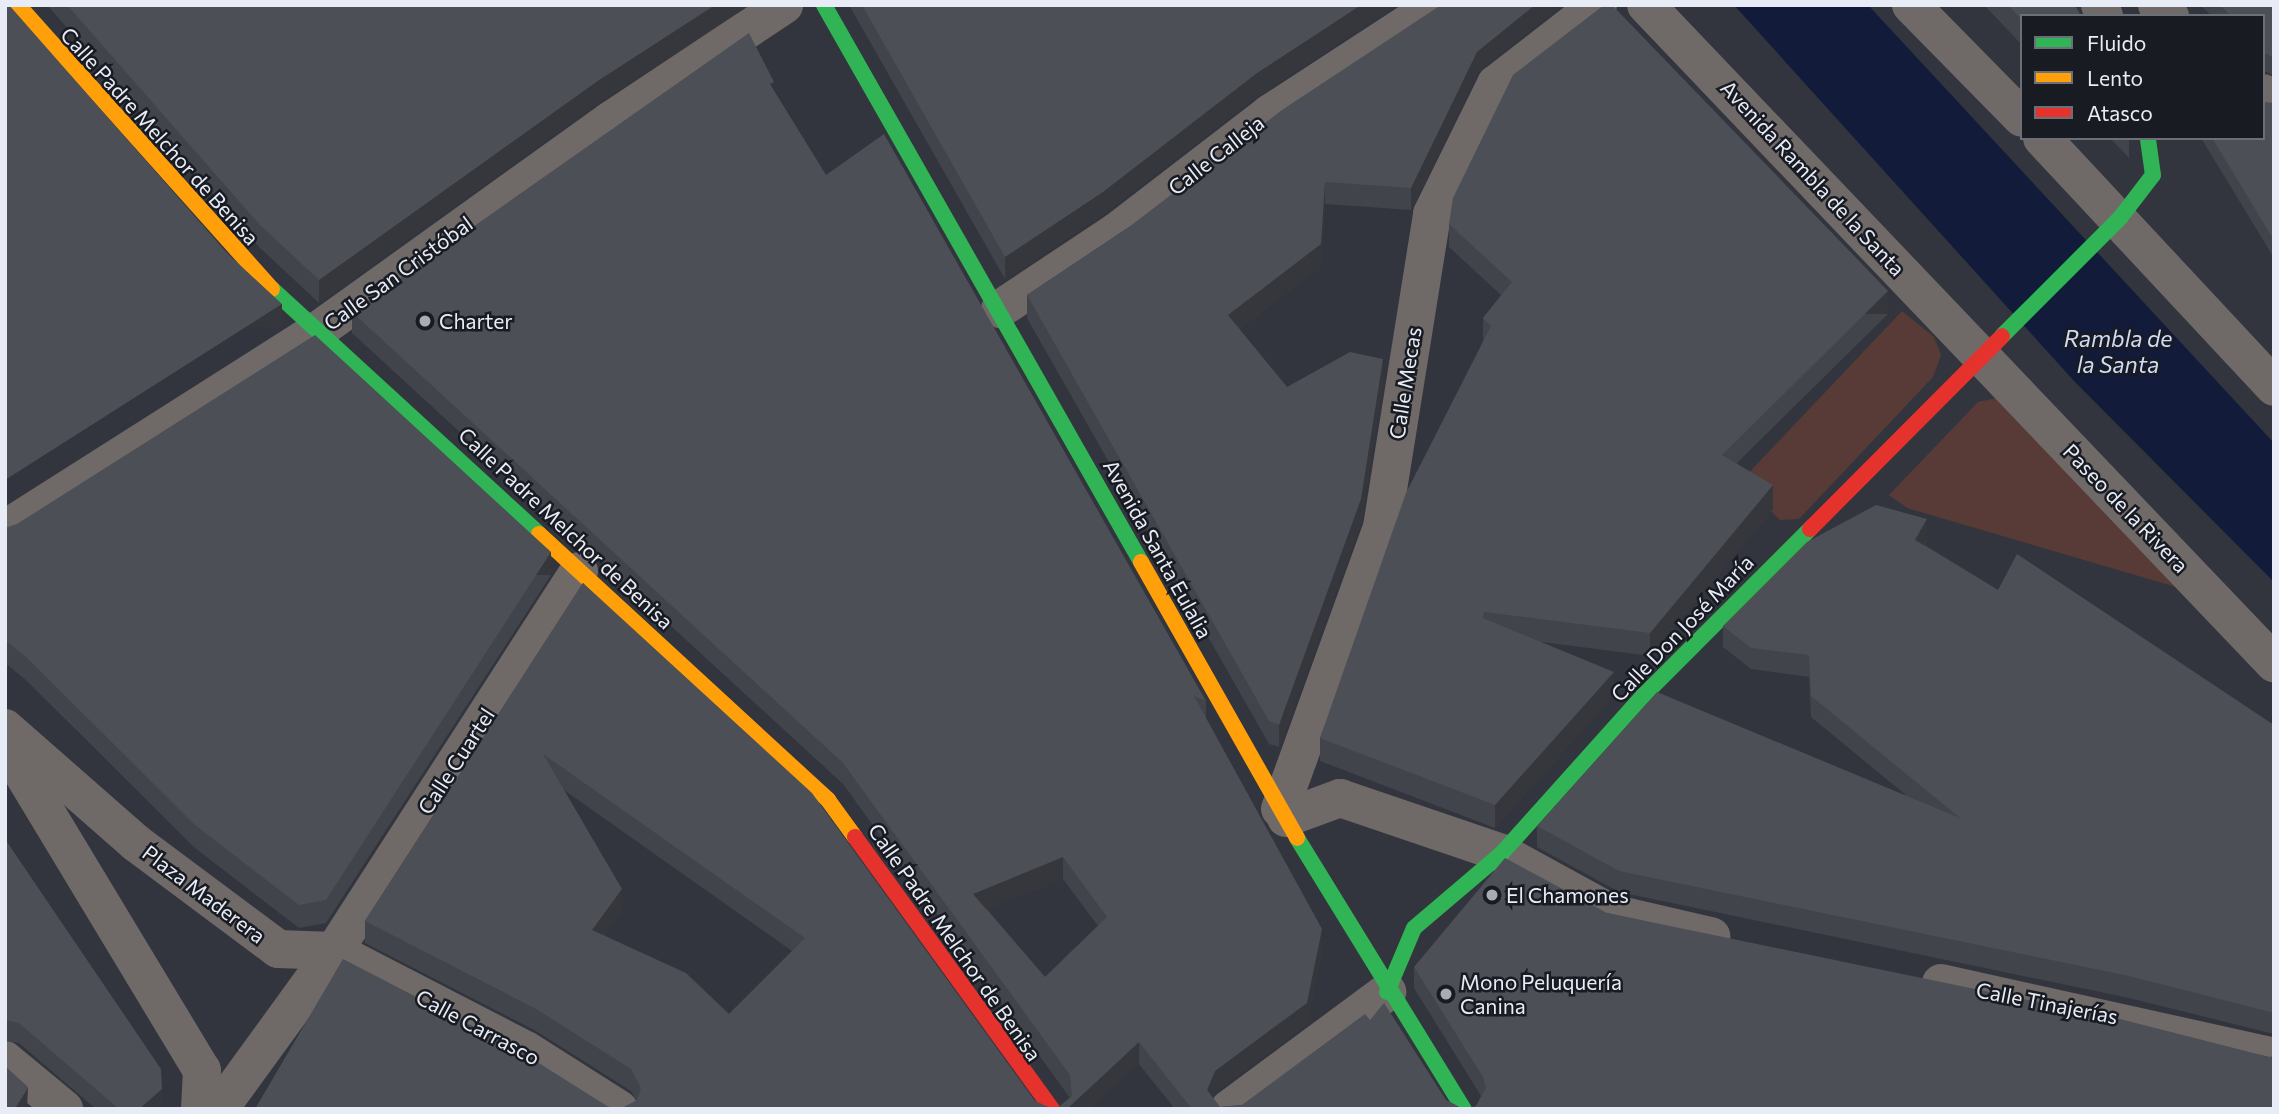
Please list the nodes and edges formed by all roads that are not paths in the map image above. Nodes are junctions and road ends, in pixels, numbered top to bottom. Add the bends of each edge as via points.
1 (18, 5) edge
2 (784, 5) edge
3 (824, 5) edge
4 (1436, 5) edge
5 (1598, 5) edge
6 (1646, 5) edge
7 (1911, 5) edge
8 (2020, 116) edge
9 (2044, 140) edge
10 (2148, 140) edge
11 (2120, 218) junction
12 (1000, 309) junction
13 (320, 329) junction
14 (1978, 354) junction
15 (2274, 387) edge
16 (5, 529) edge
17 (579, 571) junction
18 (2274, 663) edge
19 (5, 728) edge
20 (5, 744) edge
21 (1283, 814) junction
22 (1502, 853) junction
23 (1337, 908) junction
24 (1412, 930) junction
25 (1749, 945) edge
26 (334, 951) junction
27 (1910, 976) edge
28 (1387, 992) junction
29 (2274, 1057) edge
30 (5, 1060) edge
31 (59, 1107) edge
32 (200, 1109) edge
33 (219, 1109) edge
34 (619, 1109) edge
35 (1052, 1109) edge
36 (1229, 1109) edge
37 (1464, 1109) edge

1 - 13 street, Calle Padre Melchor de Benisa via 243,262
2 - 13 street, Calle San Cristóbal via 611,120
3 - 12 street, Avenida Santa Eulalia
4 - 12 street, Calle Calleja via 1269,114 1116,232
5 - 21 street, Calle Mecas via 1496,84 1432,214 1382,527
6 - 14 street, Avenida Rambla de la Santa
7 - 8 street
9 - 11 street
10 - 11 street, Calle Don José María via 2153,174
11 - 14 street, Calle Don José María
11 - 15 street
12 - 21 street, Avenida Santa Eulalia
13 - 16 street, Calle San Cristóbal
13 - 17 street, Calle Padre Melchor de Benisa
14 - 18 street, Paseo de la Rivera
14 - 22 street, Calle Don José María via 1643,696
17 - 26 street, Calle Cuartel
17 - 35 street, Calle Padre Melchor de Benisa via 828,800
19 - 26 street, Plaza Maderera via 136,843 278,949
20 - 32 street via 202,1070
21 - 22 street via 1340,798
21 - 23 street, Avenida Santa Eulalia
22 - 24 street, Calle Don José María
22 - 25 street via 1611,913
23 - 24 street via 1357,931 1387,941
23 - 28 street, Avenida Santa Eulalia
24 - 28 street
26 - 33 street
26 - 34 street, Calle Carrasco via 526,1050
27 - 29 street, Calle Tinajerías via 2125,1019
28 - 36 street
28 - 37 street, Avenida Santa Eulalia
30 - 31 street

